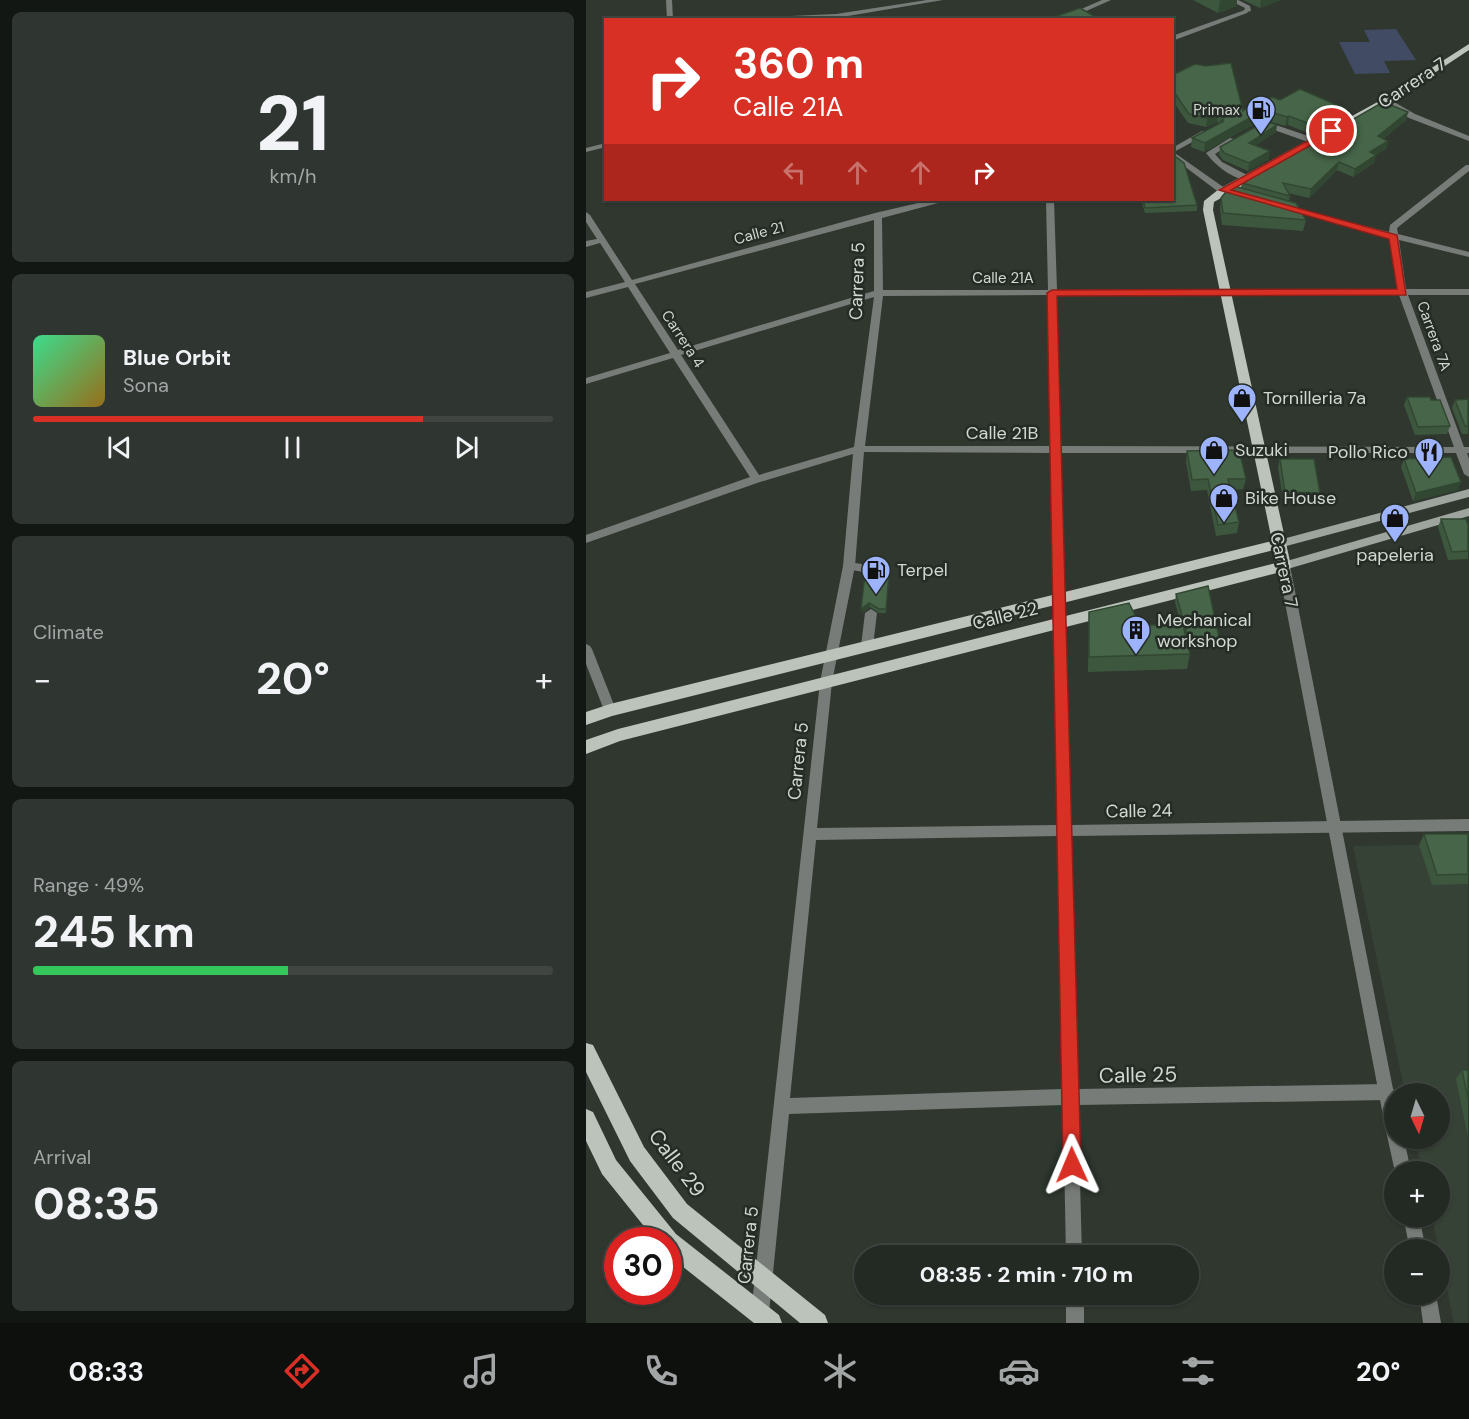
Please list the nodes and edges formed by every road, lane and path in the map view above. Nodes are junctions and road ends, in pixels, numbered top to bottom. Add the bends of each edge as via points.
1 (669, 0) edge
2 (940, 0) edge
3 (1108, 0) edge
4 (1235, 1) edge
5 (670, 18) edge
6 (770, 18) edge
7 (1064, 18) edge
8 (1174, 38) edge
9 (1468, 46) edge
10 (1386, 101) junction
11 (1255, 128) edge
12 (1210, 130) edge
13 (1246, 133) edge
14 (1468, 139) edge
15 (1314, 141) junction
16 (603, 147) edge
17 (586, 150) edge
18 (1174, 151) edge
19 (1174, 153) edge
20 (1468, 167) edge
21 (1246, 178) junction
22 (1223, 190) junction
23 (1235, 194) edge
24 (935, 201) edge
25 (1050, 201) edge
26 (1280, 206) edge
27 (586, 215) edge
28 (878, 215) junction
29 (1394, 237) junction
30 (602, 240) junction
31 (586, 244) edge
32 (1468, 255) edge
33 (629, 282) junction
34 (1402, 292) junction
35 (1468, 292) edge
36 (879, 293) junction
37 (1052, 293) junction
38 (1226, 293) junction
39 (586, 295) edge
40 (675, 354) junction
41 (586, 381) edge
42 (859, 449) junction
43 (1057, 449) junction
44 (1259, 449) junction
45 (1464, 450) edge
46 (1468, 474) edge
47 (756, 479) junction
48 (1468, 493) edge
49 (1468, 512) edge
50 (586, 539) edge
51 (1279, 544) junction
52 (849, 566) junction
53 (1284, 566) junction
54 (875, 578) edge
55 (1059, 599) junction
56 (871, 613) dead end
57 (1060, 623) junction
58 (867, 646) junction
59 (586, 649) edge
60 (830, 656) junction
61 (826, 682) junction
62 (610, 710) junction
63 (586, 719) edge
64 (586, 747) edge
65 (1468, 825) edge
66 (1335, 827) junction
67 (1064, 830) junction
68 (810, 834) junction
69 (586, 1052) edge
70 (1385, 1083) edge
71 (1384, 1092) edge
72 (1070, 1097) junction
73 (782, 1106) junction
74 (586, 1119) edge
75 (657, 1227) edge
76 (1074, 1245) edge
77 (682, 1253) edge
78 (765, 1279) junction
79 (1075, 1305) edge
80 (1429, 1305) edge
81 (762, 1320) edge
82 (817, 1323) edge
83 (1075, 1323) edge
84 (1432, 1323) edge

1 - 5 street
2 - 6 street via 836,16
3 - 7 street
4 - 8 street via 1248,7 1248,11
9 - 10 main road, Carrera 7
10 - 14 street via 1411,116
10 - 15 main road, Carrera 7
11 - 15 street via 1264,123
12 - 18 street
13 - 21 street via 1210,153 1219,164
15 - 21 main road, Carrera 7
16 - 17 street
19 - 22 street
20 - 29 street via 1393,227
21 - 22 main road, Carrera 7
22 - 23 street
22 - 38 main road, Carrera 7 via 1209,201 1208,210
24 - 28 street, Calle 21
25 - 37 street
26 - 29 street
27 - 30 street, Carrera 4
28 - 33 street, Calle 21
28 - 36 street, Carrera 5
29 - 32 street
29 - 34 street, Carrera 7A
30 - 31 street
30 - 33 street, Carrera 4
33 - 39 street, Calle 21
33 - 40 street, Carrera 4
34 - 35 street, Calle 21A
34 - 38 street, Calle 21A
34 - 45 street, Carrera 7A
36 - 37 street, Calle 21A
36 - 40 street, Calle 21A
36 - 42 street, Carrera 5
37 - 38 street, Calle 21A
37 - 43 street
38 - 44 main road, Carrera 7
40 - 41 street, Calle 21A
40 - 47 street, Carrera 4
42 - 43 street, Calle 21B
42 - 47 street, Calle 21B
42 - 52 street, Carrera 5
43 - 44 street, Calle 21B
43 - 55 street
44 - 45 street, Calle 21B
44 - 51 main road, Carrera 7
45 - 46 street, Carrera 7A
47 - 50 street, Calle 21B
48 - 51 main road, Calle 22
49 - 53 main road, Calle 22
51 - 53 main road, Carrera 7
51 - 55 main road, Calle 22
52 - 54 street via 876,570
52 - 60 street, Carrera 5
53 - 57 main road, Calle 22
53 - 66 street, Carrera 7
55 - 57 street
55 - 58 main road, Calle 22
56 - 58 street
57 - 61 main road, Calle 22
57 - 67 street
58 - 60 main road, Calle 22
59 - 62 street
60 - 61 street, Carrera 5
60 - 62 main road, Calle 22
61 - 64 main road, Calle 22 via 618,735
61 - 68 street, Carrera 5
62 - 63 main road, Calle 22
65 - 66 street, Calle 24
66 - 67 street, Calle 24
66 - 70 street, Carrera 7
67 - 68 street, Calle 24
67 - 72 street
68 - 73 street, Carrera 5
69 - 78 main road, Calle 29 via 637,1154 680,1211
71 - 72 street, Calle 25
72 - 73 street, Calle 25
72 - 76 street
73 - 78 street, Carrera 5
74 - 75 main road via 608,1167
77 - 81 main road
78 - 81 street, Carrera 5
78 - 82 main road, Calle 29
79 - 83 street
80 - 84 street

